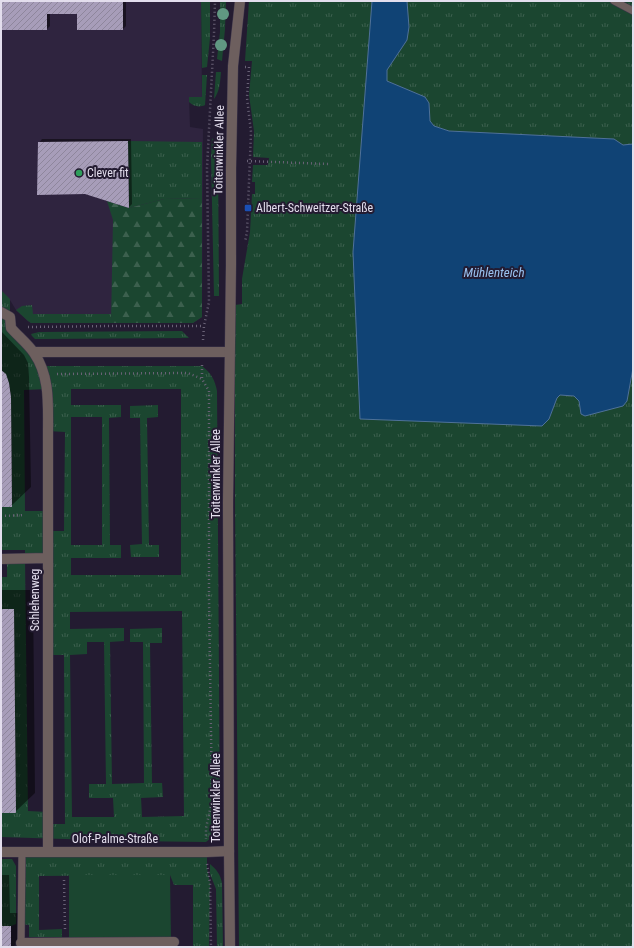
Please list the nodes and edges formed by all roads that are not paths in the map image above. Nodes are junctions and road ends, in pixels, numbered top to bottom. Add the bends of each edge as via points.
1 (240, 1) edge
2 (614, 1) edge
3 (633, 11) edge
4 (1, 312) edge
5 (34, 352) junction
6 (229, 352) junction
7 (48, 558) junction
8 (1, 559) edge
9 (229, 851) junction
10 (1, 852) edge
11 (22, 852) junction
12 (48, 852) junction
13 (174, 942) dead end
14 (21, 945) edge
15 (230, 947) edge

1 - 6 street, Toitenwinkler Allee via 233,66
2 - 3 lane
4 - 5 street via 10,317 11,328
5 - 6 street
5 - 7 street, Schlehenweg via 45,374 47,389
6 - 9 street, Toitenwinkler Allee
7 - 8 street
7 - 12 street, Schlehenweg
9 - 12 street, Olof-Palme-Straße
9 - 15 street, Toitenwinkler Allee
10 - 11 street, Olof-Palme-Straße
11 - 12 street, Olof-Palme-Straße
11 - 14 lane
13 - 14 street

